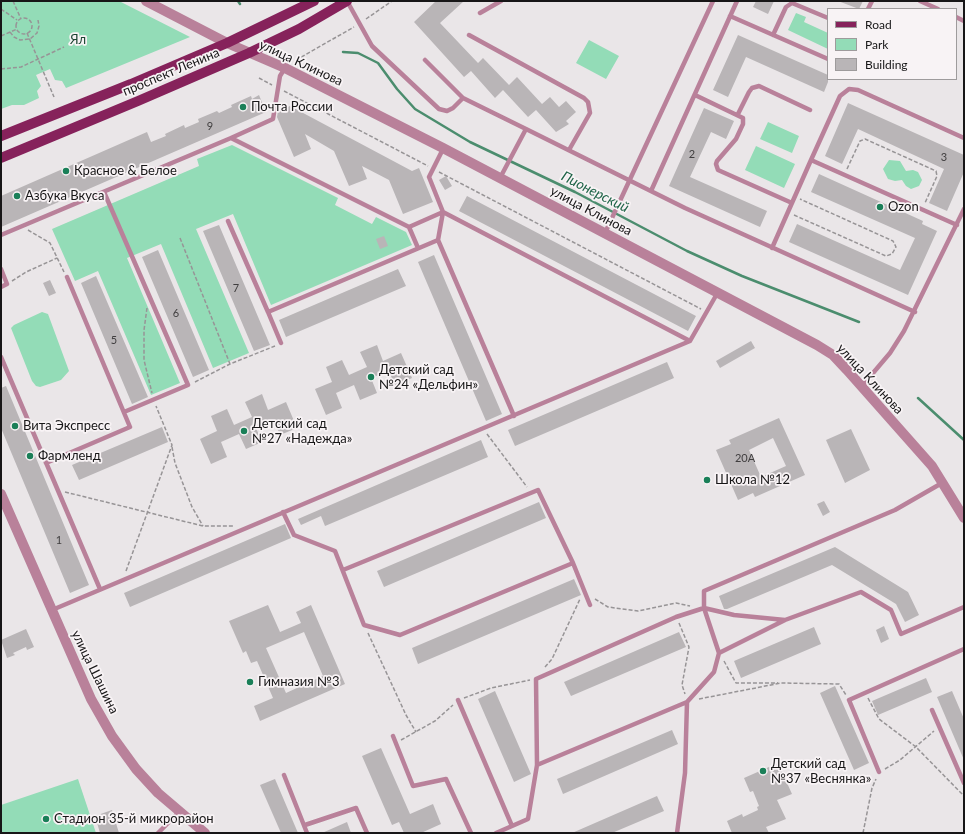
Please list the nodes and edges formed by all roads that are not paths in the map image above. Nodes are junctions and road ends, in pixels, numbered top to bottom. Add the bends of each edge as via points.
1 (146, 1) edge
2 (314, 1) edge
3 (347, 1) edge
4 (501, 1) edge
5 (713, 1) edge
6 (737, 1) edge
7 (920, 1) edge
8 (936, 8) edge
9 (480, 13) dead end
10 (730, 16) junction
11 (827, 18) edge
12 (469, 35) dead end
13 (773, 35) junction
14 (227, 43) junction
15 (249, 53) junction
16 (827, 59) edge
17 (426, 60) dead end
18 (285, 68) junction
19 (695, 95) junction
20 (463, 98) junction
21 (810, 110) dead end
22 (738, 114) junction
23 (526, 129) junction
24 (1, 136) edge
25 (231, 138) junction
26 (964, 138) edge
27 (443, 148) junction
28 (569, 150) junction
29 (1, 158) edge
30 (811, 160) junction
31 (500, 178) junction
32 (629, 180) junction
33 (651, 191) junction
34 (104, 192) junction
35 (792, 203) junction
36 (964, 209) edge
37 (443, 212) junction
38 (962, 220) edge
39 (228, 221) dead end
40 (957, 225) junction
41 (409, 227) junction
42 (605, 233) junction
43 (1, 235) edge
44 (438, 240) junction
45 (418, 248) junction
46 (772, 248) junction
47 (1, 269) edge
48 (67, 277) road end
49 (1, 287) edge
50 (718, 292) junction
51 (268, 312) junction
52 (915, 312) junction
53 (690, 341) junction
54 (281, 343) road end
55 (1, 357) edge
56 (862, 386) junction
57 (124, 412) junction
58 (514, 416) junction
59 (46, 463) junction
60 (942, 483) junction
61 (1, 494) edge
62 (283, 512) junction
63 (964, 518) edge
64 (573, 563) junction
65 (344, 570) junction
66 (100, 590) junction
67 (590, 605) dead end
68 (964, 607) edge
69 (704, 608) junction
70 (52, 610) junction
71 (785, 620) junction
72 (964, 649) edge
73 (719, 653) junction
74 (458, 700) road end
75 (687, 702) junction
76 (932, 710) dead end
77 (393, 736) dead end
78 (537, 765) junction
79 (879, 772) road end
80 (284, 775) dead end
81 (964, 783) edge
82 (179, 812) junction
83 (304, 825) junction
84 (512, 826) junction
85 (158, 833) edge
86 (205, 833) edge
87 (307, 833) edge
88 (367, 833) edge
89 (470, 833) edge
90 (496, 833) edge
91 (677, 833) edge

1 - 14 street, улица Клинова
2 - 14 main road, проспект Ленина
3 - 15 main road, проспект Ленина via 299,29
3 - 20 lane via 372,46 439,109 453,108
4 - 9 lane
5 - 32 lane
6 - 10 lane
7 - 8 lane
10 - 13 lane
10 - 19 lane
11 - 13 lane via 792,3 786,7
12 - 28 lane via 588,102 590,113
13 - 16 lane
14 - 15 street, улица Клинова
14 - 24 main road, проспект Ленина
15 - 18 street, улица Клинова
15 - 29 main road, проспект Ленина
17 - 20 lane
18 - 25 lane via 280,76 273,119
18 - 27 street, улица Клинова
19 - 22 lane
19 - 33 lane
20 - 23 lane
21 - 22 lane via 759,86 749,92
22 - 35 lane via 743,118 743,124 736,139 717,161 716,167
23 - 28 lane
23 - 31 lane
25 - 34 lane
25 - 41 lane
26 - 30 lane via 858,90 849,90 840,96
27 - 31 street, улица Клинова
27 - 37 lane via 428,178
28 - 32 lane
30 - 35 lane
30 - 40 lane
31 - 42 street, улица Клинова
32 - 33 lane
32 - 42 lane
33 - 46 lane
34 - 43 lane
34 - 57 lane via 188,385
35 - 46 lane
36 - 38 lane
37 - 41 lane
37 - 44 lane
37 - 53 lane
38 - 40 lane
39 - 51 lane
40 - 52 lane
41 - 45 lane
42 - 50 street, улица Клинова
44 - 45 lane
44 - 58 lane
45 - 51 lane
46 - 52 lane
47 - 49 lane via 7,284
48 - 57 lane
50 - 53 lane
50 - 56 street, улица Клинова via 827,352
51 - 54 lane
52 - 56 lane via 890,353
53 - 58 lane
55 - 59 lane
56 - 60 street, улица Клинова via 932,466
57 - 59 lane via 130,427
58 - 62 lane
59 - 66 lane
60 - 63 street, улица Клинова
60 - 69 lane via 895,510 704,591
61 - 70 street, улица Шашина
62 - 65 lane via 294,535 335,551
62 - 66 lane
64 - 65 lane via 400,635 364,625
64 - 65 lane via 538,490
64 - 67 lane
66 - 70 lane
68 - 71 lane via 901,634 891,610 861,592
69 - 71 lane via 734,615
69 - 73 lane
69 - 78 lane via 676,617 536,679
70 - 82 street, улица Шашина via 91,699 112,736 136,769
71 - 73 lane
72 - 79 lane via 849,700
73 - 75 lane via 714,672
74 - 84 lane
75 - 78 lane
75 - 91 lane via 684,773
76 - 81 lane
77 - 89 lane via 413,786 446,779
78 - 84 lane via 528,819
80 - 83 lane
82 - 85 lane
82 - 86 street, улица Шашина
83 - 87 lane
83 - 88 lane via 356,808
84 - 90 lane

